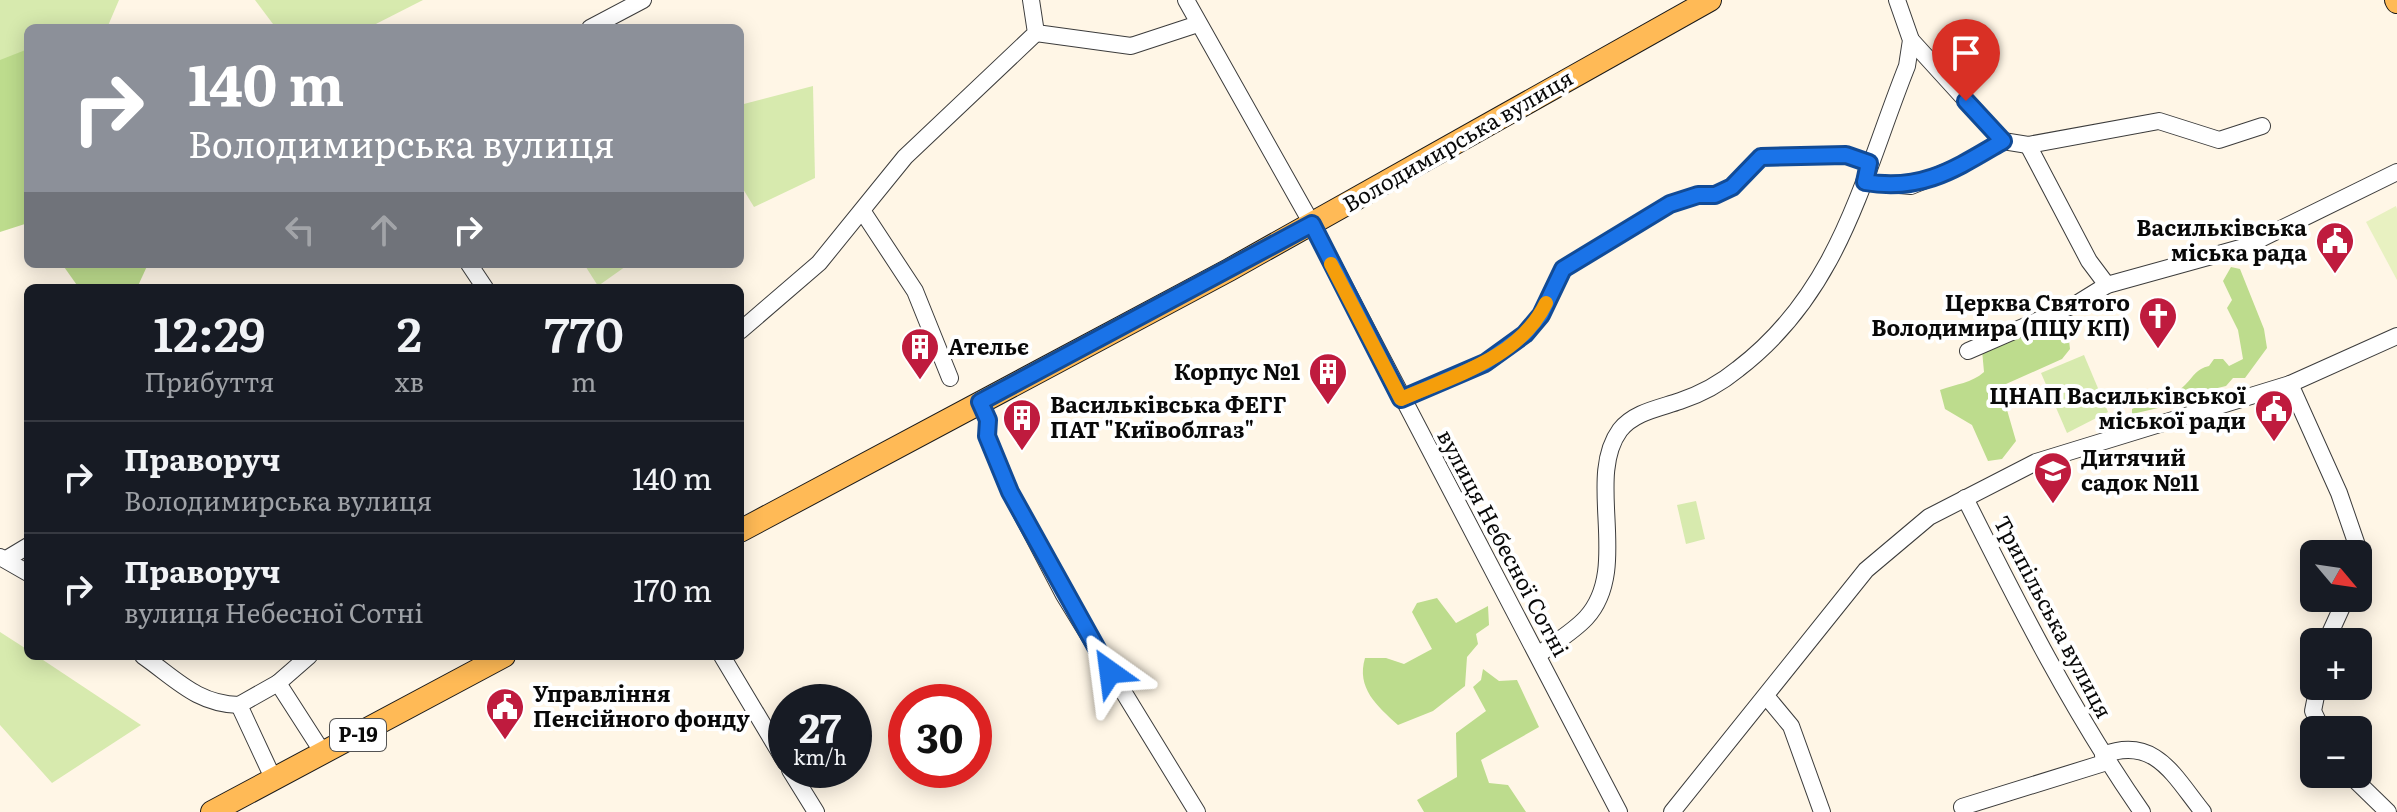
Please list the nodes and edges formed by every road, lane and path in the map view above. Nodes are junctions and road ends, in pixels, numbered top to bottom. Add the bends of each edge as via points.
1 (643, 0) edge
2 (1031, 0) edge
3 (1186, 0) edge
4 (1710, 0) edge
5 (1897, 0) edge
6 (598, 24) edge
7 (1198, 24) junction
8 (1036, 33) junction
9 (1911, 40) junction
10 (2262, 126) dead end
11 (2003, 141) junction
12 (2028, 145) junction
13 (1869, 163) junction
14 (2397, 172) edge
15 (1865, 182) junction
16 (863, 212) junction
17 (1312, 224) junction
18 (2107, 285) junction
19 (744, 328) edge
20 (2397, 336) edge
21 (1968, 351) dead end
22 (950, 378) dead end
23 (2290, 384) junction
24 (1401, 399) junction
25 (980, 402) junction
26 (1965, 498) junction
27 (744, 529) edge
28 (2355, 540) edge
29 (24, 548) edge
30 (4, 558) edge
31 (24, 570) edge
32 (1538, 655) junction
33 (149, 660) edge
34 (304, 660) edge
35 (497, 660) edge
36 (724, 660) edge
37 (278, 683) junction
38 (1766, 696) junction
39 (239, 705) junction
40 (768, 733) edge
41 (323, 753) junction
42 (2105, 759) junction
43 (273, 778) junction
44 (801, 788) edge
45 (2363, 788) edge
46 (1962, 807) dead end
47 (212, 812) edge
48 (816, 812) edge
49 (1197, 812) edge
50 (1619, 812) edge
51 (1672, 812) edge
52 (1822, 812) edge
53 (2142, 812) edge
54 (2203, 812) edge
55 (2388, 812) edge

1 - 6 street
2 - 8 street
3 - 7 street, вулиця Небесної Сотні
4 - 17 main road, Володимирська вулиця
5 - 9 street
7 - 8 street via 1131,46
7 - 17 street, вулиця Небесної Сотні
8 - 16 street via 905,157
9 - 11 street
9 - 13 street via 1907,66
10 - 12 street via 2219,140 2159,121
11 - 12 street
11 - 15 street via 1911,186
12 - 18 street
13 - 15 street
13 - 24 street via 1846,155 1761,157 1732,187 1670,204 1563,269 1541,315 1525,334 1485,363
14 - 18 street via 2244,247
15 - 32 street via 1829,266 1801,308 1772,338 1718,383 1634,418 1620,430 1607,467 1607,559 1598,596 1588,616
16 - 19 street via 819,263
16 - 22 street via 915,291
17 - 24 street, вулиця Небесної Сотні
17 - 25 main road, Володимирська вулиця
18 - 21 street
20 - 23 street
23 - 26 street via 2036,462
23 - 28 street
24 - 32 street, вулиця Небесної Сотні
25 - 27 main road, Володимирська вулиця
25 - 49 street via 988,420 987,436 1010,492 1064,595
26 - 38 street via 1929,517 1866,570
26 - 42 street, Трипільська вулиця via 2031,632
29 - 30 street
30 - 31 street
32 - 50 street, вулиця Небесної Сотні
33 - 39 street via 215,704
34 - 37 street
35 - 41 main road, Р-19
36 - 40 street
37 - 39 street
37 - 41 street
38 - 51 street
38 - 52 street via 1791,726
39 - 43 street
41 - 43 main road, Р-19
42 - 46 street
42 - 53 street, Трипільська вулиця
42 - 54 street via 2135,748 2160,758
43 - 47 main road, Р-19
44 - 48 street
45 - 55 street

